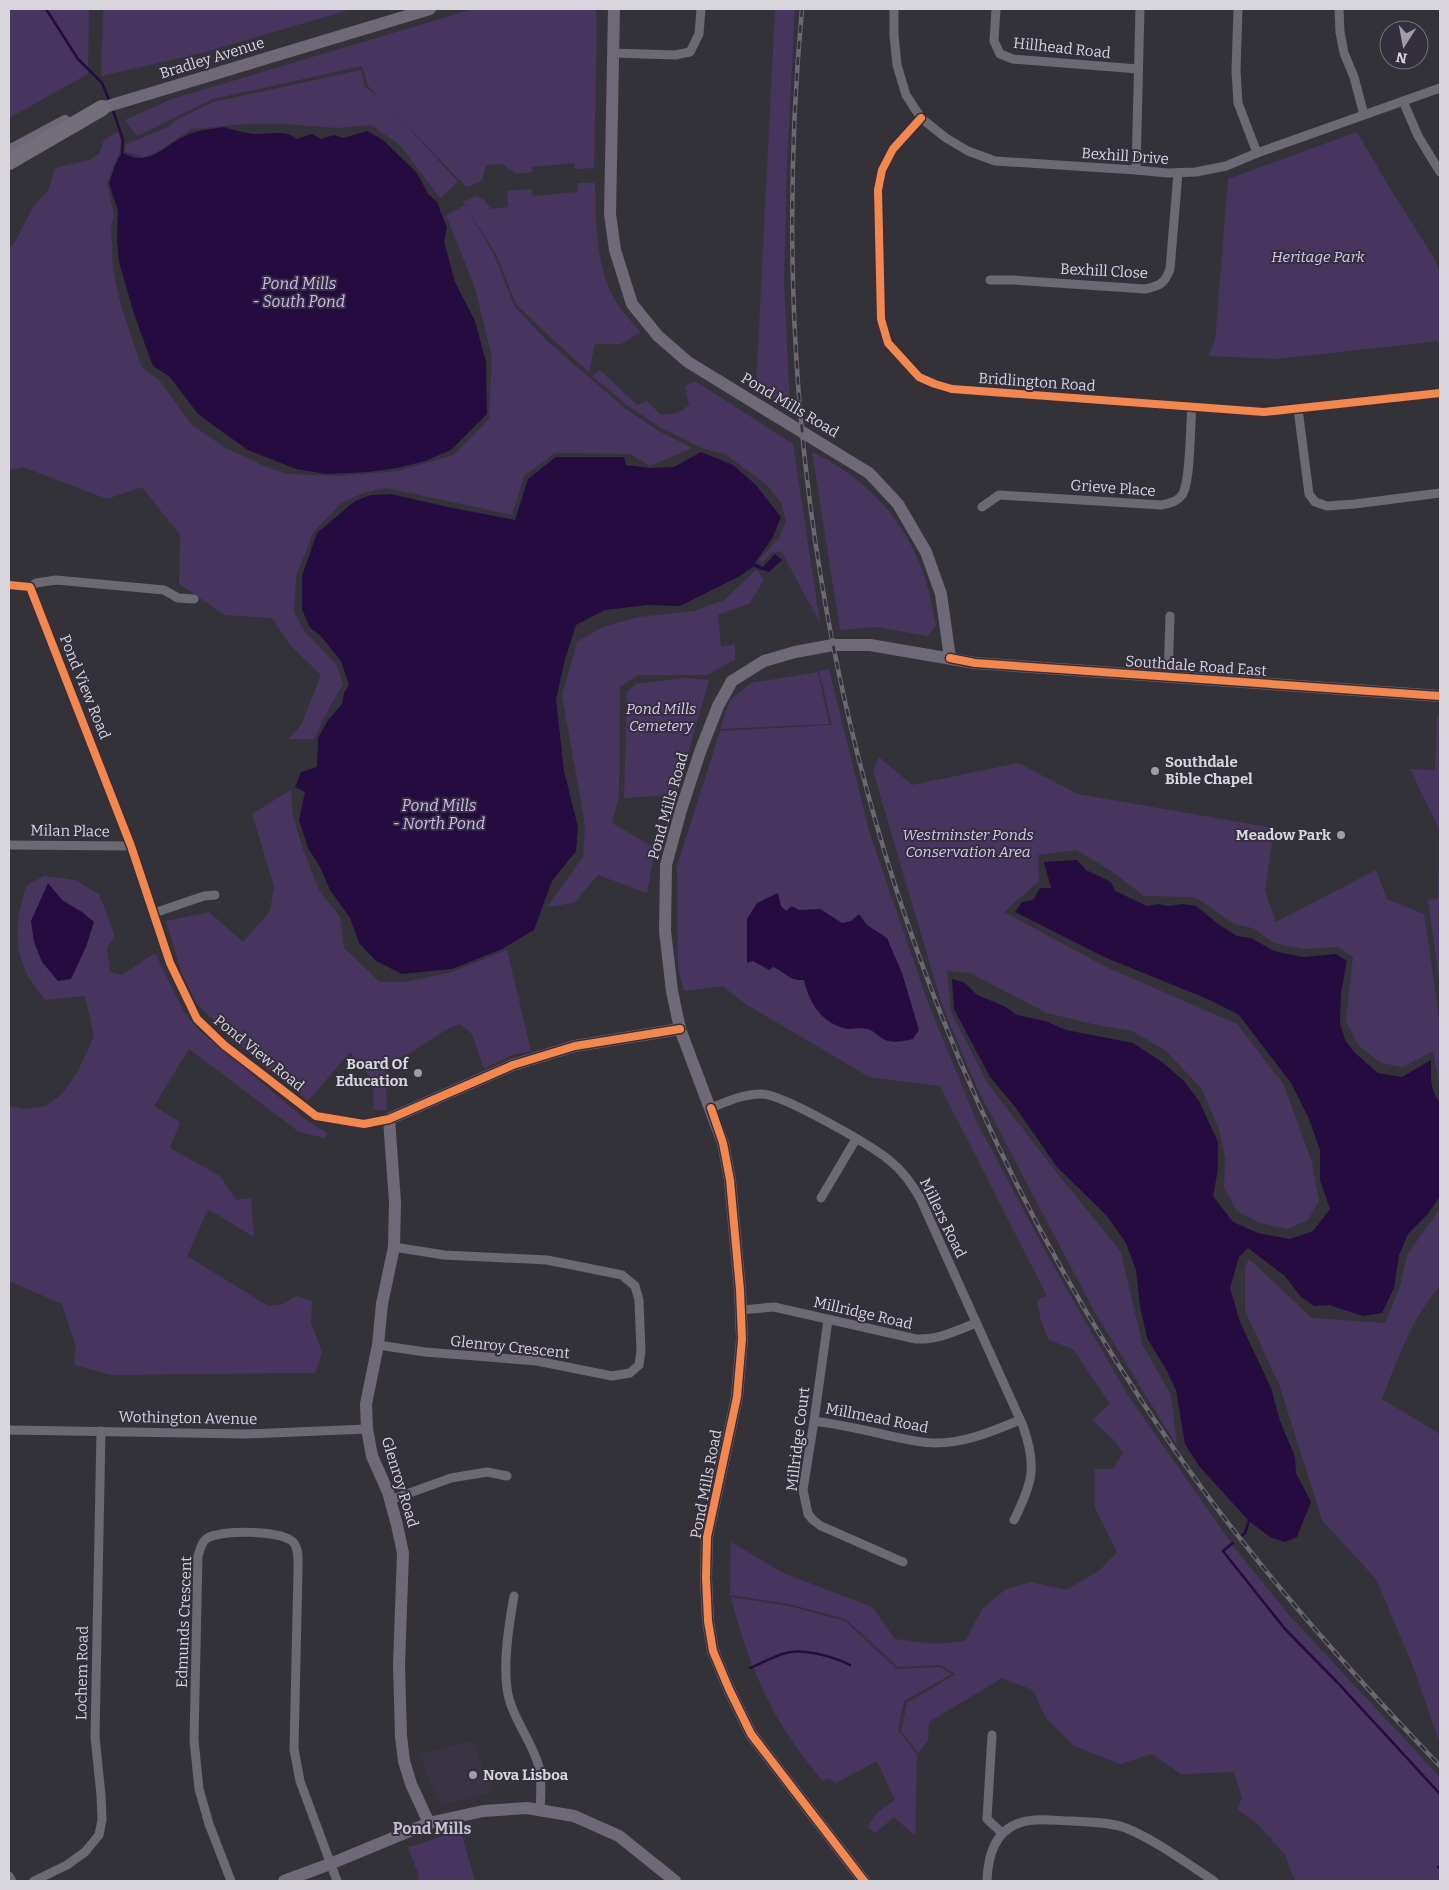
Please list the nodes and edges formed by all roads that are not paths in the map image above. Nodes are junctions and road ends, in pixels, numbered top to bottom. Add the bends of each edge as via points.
1 (430, 9) edge
2 (614, 9) edge
3 (701, 9) edge
4 (894, 9) edge
5 (996, 9) edge
6 (1140, 9) edge
7 (1238, 9) edge
8 (1339, 9) edge
9 (613, 53) junction
10 (1138, 69) junction
11 (1440, 88) edge
12 (1403, 101) junction
13 (102, 108) junction
14 (1364, 115) junction
15 (922, 118) junction
16 (9, 151) edge
17 (1257, 153) junction
18 (9, 162) edge
19 (1136, 170) junction
20 (1440, 172) edge
21 (1178, 173) junction
22 (990, 280) dead end
23 (1440, 393) edge
24 (1192, 406) junction
25 (1298, 409) junction
26 (1440, 493) edge
27 (982, 507) dead end
28 (9, 585) edge
29 (30, 587) junction
30 (194, 599) dead end
31 (1170, 616) dead end
32 (950, 658) junction
33 (1168, 678) junction
34 (1440, 696) edge
35 (9, 845) edge
36 (131, 846) junction
37 (215, 896) dead end
38 (154, 913) junction
39 (680, 1029) junction
40 (711, 1108) junction
41 (390, 1119) junction
42 (856, 1139) junction
43 (821, 1198) dead end
44 (394, 1247) junction
45 (741, 1310) junction
46 (828, 1320) junction
47 (976, 1323) junction
48 (378, 1345) junction
49 (1020, 1420) junction
50 (814, 1421) junction
51 (9, 1430) edge
52 (101, 1430) junction
53 (367, 1430) junction
54 (507, 1476) dead end
55 (390, 1500) junction
56 (1014, 1520) dead end
57 (903, 1562) dead end
58 (514, 1596) dead end
59 (992, 1735) dead end
60 (540, 1809) junction
61 (429, 1823) junction
62 (1002, 1833) junction
63 (330, 1864) junction
64 (9, 1876) edge
65 (12, 1881) edge
66 (34, 1881) edge
67 (231, 1881) edge
68 (284, 1881) edge
69 (338, 1881) edge
70 (675, 1881) edge
71 (864, 1881) edge
72 (987, 1881) edge
73 (1214, 1881) edge

1 - 13 main road, Bradley Avenue
2 - 9 main road, Pond Mills Road
3 - 9 street via 699,34 690,52 675,55
4 - 15 street, Bexhill Drive via 897,65 906,95
5 - 10 street, Hillhead Road via 994,41 1000,54 1013,59
6 - 10 street
7 - 17 street via 1238,103
8 - 14 street via 1344,54
9 - 32 main road, Pond Mills Road via 610,214 614,250 632,304 658,336 688,362 868,473 898,504 926,552 942,594
10 - 19 street
11 - 12 street, Bexhill Drive
12 - 14 street, Bexhill Drive
12 - 20 street via 1418,136
13 - 16 main road, Bradley Avenue via 70,118
13 - 18 highway
14 - 17 street, Bexhill Drive
15 - 19 street, Bexhill Drive via 968,151 996,160
15 - 24 street, Bridlington Road via 894,150 882,170 878,190 881,319 888,343 900,358 919,377 952,389
17 - 21 street, Bexhill Drive via 1226,166
19 - 21 street, Bexhill Drive
21 - 22 street, Bexhill Close via 1170,269 1166,280 1159,286 1145,289
23 - 25 street, Bridlington Road
24 - 25 street, Bridlington Road via 1264,412
24 - 27 street, Grieve Place via 1187,478 1183,493 1175,502 1162,505 999,495
25 - 26 street via 1309,494 1315,502 1327,506 1355,504
28 - 29 street
29 - 30 street via 56,580 164,590 178,598
29 - 36 street, Pond View Road
31 - 33 street
32 - 33 main road, Southdale Road East via 975,663
32 - 39 main road, Pond Mills Road via 870,645 833,645 764,660 732,681 700,752 666,865 665,930
33 - 34 main road, Southdale Road East
35 - 36 street, Milan Place
36 - 38 street, Pond View Road
37 - 38 street via 204,896
38 - 41 street, Pond View Road via 170,963 197,1019 224,1045 316,1116 364,1124
39 - 40 main road, Pond Mills Road
39 - 41 main road, Pond View Road via 574,1046 513,1065
40 - 42 street, Millers Road via 742,1095 764,1094 791,1102
40 - 45 main road, Pond Mills Road via 730,1180
41 - 44 main road, Glenroy Road
42 - 43 street
42 - 47 street, Millers Road via 888,1159 907,1176
44 - 48 main road, Glenroy Road via 382,1304
44 - 48 street, Glenroy Crescent via 444,1255 546,1260 622,1275 634,1286 639,1300 639,1365 630,1373 612,1376 538,1360 425,1352
45 - 46 street, Millridge Road via 774,1307
45 - 71 main road, Pond Mills Road via 737,1397 708,1537 708,1621 714,1651 751,1734
46 - 47 street, Millridge Road via 928,1340
46 - 50 street, Millridge Court
47 - 49 street, Millers Road
48 - 53 main road, Glenroy Road via 366,1404
49 - 50 street, Millmead Road via 961,1441 935,1443
49 - 56 street, Millers Road via 1030,1448 1032,1472 1025,1498
50 - 57 street, Millridge Court via 803,1490 808,1514 821,1526
51 - 52 street, Wothington Avenue
52 - 53 street, Wothington Avenue via 246,1434
52 - 66 street, Lochem Road via 95,1737 102,1820 99,1835 85,1852
53 - 55 main road, Glenroy Road via 372,1456
54 - 55 street via 487,1472 451,1478
55 - 61 main road, Glenroy Road via 403,1553 399,1665 404,1761
58 - 60 street via 506,1689 538,1765
59 - 62 street via 987,1819
60 - 61 main road via 483,1811
60 - 70 main road via 574,1816 619,1836
61 - 63 main road
62 - 72 street via 994,1845
62 - 73 street via 1016,1824 1034,1820 1105,1823 1125,1828 1149,1840
63 - 67 street, Edmunds Crescent via 300,1781 294,1749 298,1570 295,1544 284,1536 273,1534 215,1534 206,1539 198,1556 194,1740 199,1789 208,1824
63 - 68 main road
63 - 69 street
64 - 65 street

